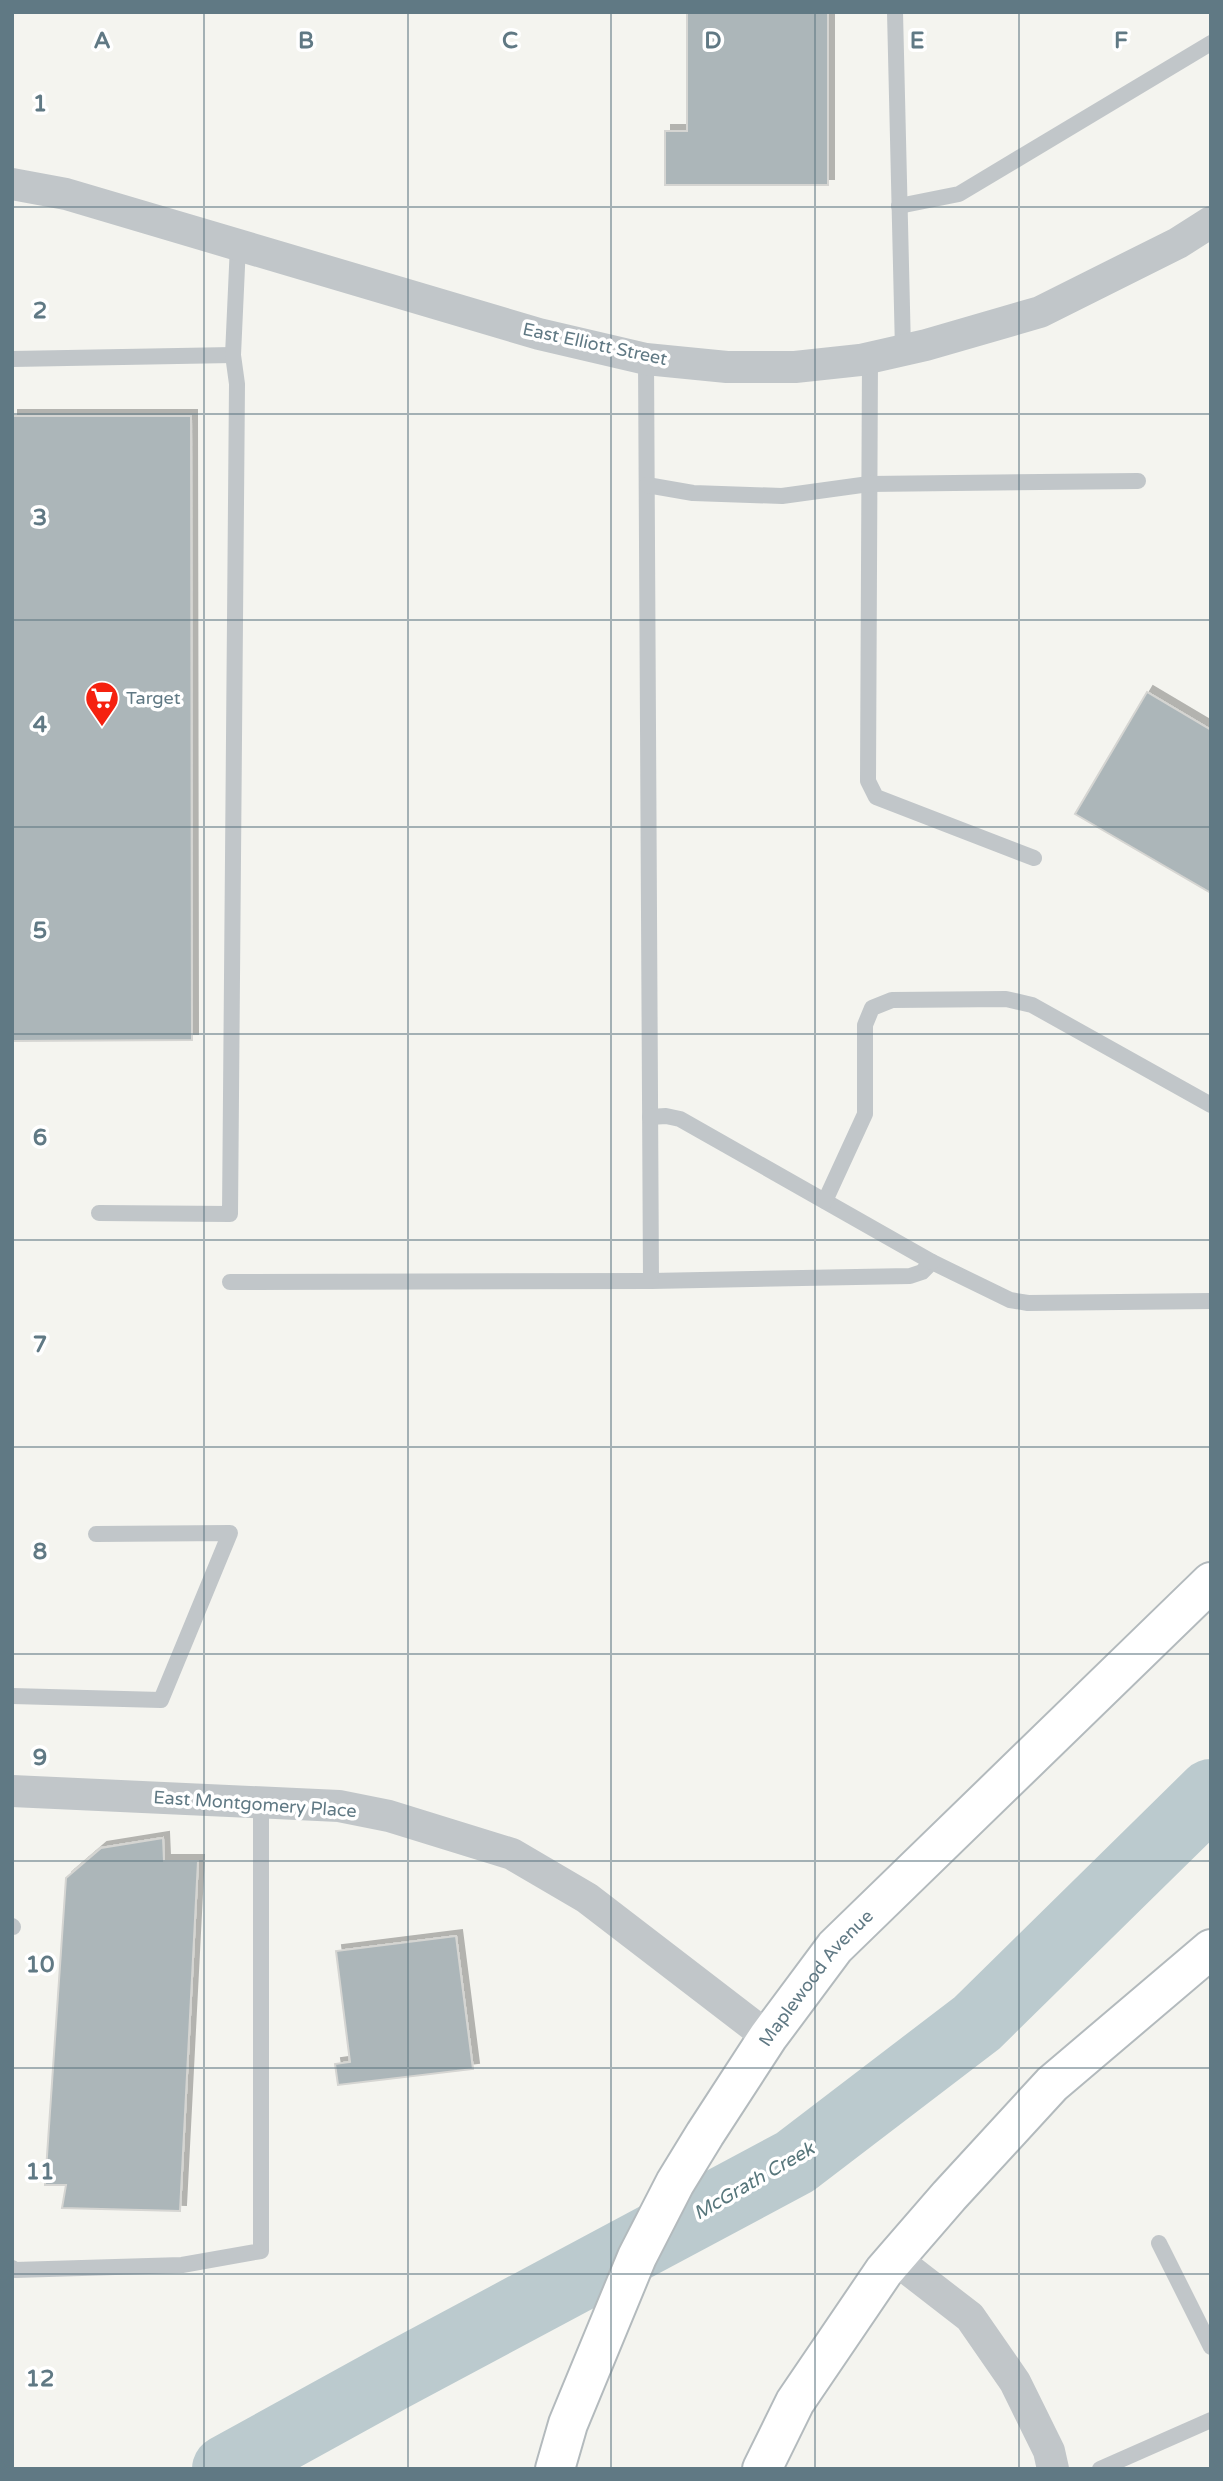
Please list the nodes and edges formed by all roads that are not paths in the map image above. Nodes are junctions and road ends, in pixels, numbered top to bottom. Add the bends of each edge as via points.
1 (895, 12) edge
2 (1211, 43) edge
3 (12, 184) edge
4 (899, 206) junction
5 (1211, 222) edge
6 (238, 245) junction
7 (902, 350) junction
8 (233, 355) junction
9 (870, 357) junction
10 (12, 359) edge
11 (646, 359) junction
12 (1138, 481) dead end
13 (869, 484) junction
14 (647, 485) junction
15 (1034, 858) dead end
16 (1211, 1105) edge
17 (650, 1118) junction
18 (825, 1201) junction
19 (99, 1213) dead end
20 (932, 1262) junction
21 (651, 1281) junction
22 (230, 1282) dead end
23 (1211, 1301) edge
24 (96, 1534) dead end
25 (1211, 1582) edge
26 (12, 1696) edge
27 (12, 1791) edge
28 (261, 1801) junction
29 (1211, 1949) edge
30 (768, 2037) junction
31 (1159, 2243) dead end
32 (895, 2259) junction
33 (12, 2268) edge
34 (1211, 2347) edge
35 (1211, 2420) edge
36 (1047, 2465) edge
37 (555, 2469) edge
38 (762, 2469) edge
39 (1100, 2469) edge

1 - 4 lane
2 - 4 lane via 959,194
3 - 6 street, East Elliott Street via 66,194
4 - 7 lane
5 - 7 street, East Elliott Street via 1040,312
6 - 8 lane
6 - 11 street, East Elliott Street via 539,334
7 - 9 street, East Elliott Street
8 - 10 lane
8 - 19 lane via 237,384 230,1214
9 - 11 street, East Elliott Street via 795,367 727,367
9 - 13 lane
11 - 14 lane
12 - 13 lane
13 - 14 lane via 782,496 693,493
13 - 15 lane via 867,781 876,797
14 - 17 lane
16 - 18 lane via 1031,1005 1006,999 892,1000 872,1008 865,1026 865,1114
17 - 18 lane via 680,1119
17 - 21 lane
18 - 20 lane
20 - 21 lane via 910,1276
20 - 23 lane via 1010,1300 1028,1303
21 - 22 lane
24 - 26 lane via 230,1533 161,1700
25 - 30 street, Maplewood Avenue via 835,1947
27 - 28 street, East Montgomery Place
28 - 30 street, East Montgomery Place via 340,1806 512,1854 587,1898
28 - 33 lane via 261,2251 182,2265
29 - 32 street via 1052,2084
30 - 37 street, Maplewood Avenue via 675,2183 637,2257 568,2424
31 - 34 lane
32 - 36 street via 970,2317 1015,2382
32 - 38 street via 795,2402
35 - 39 lane

